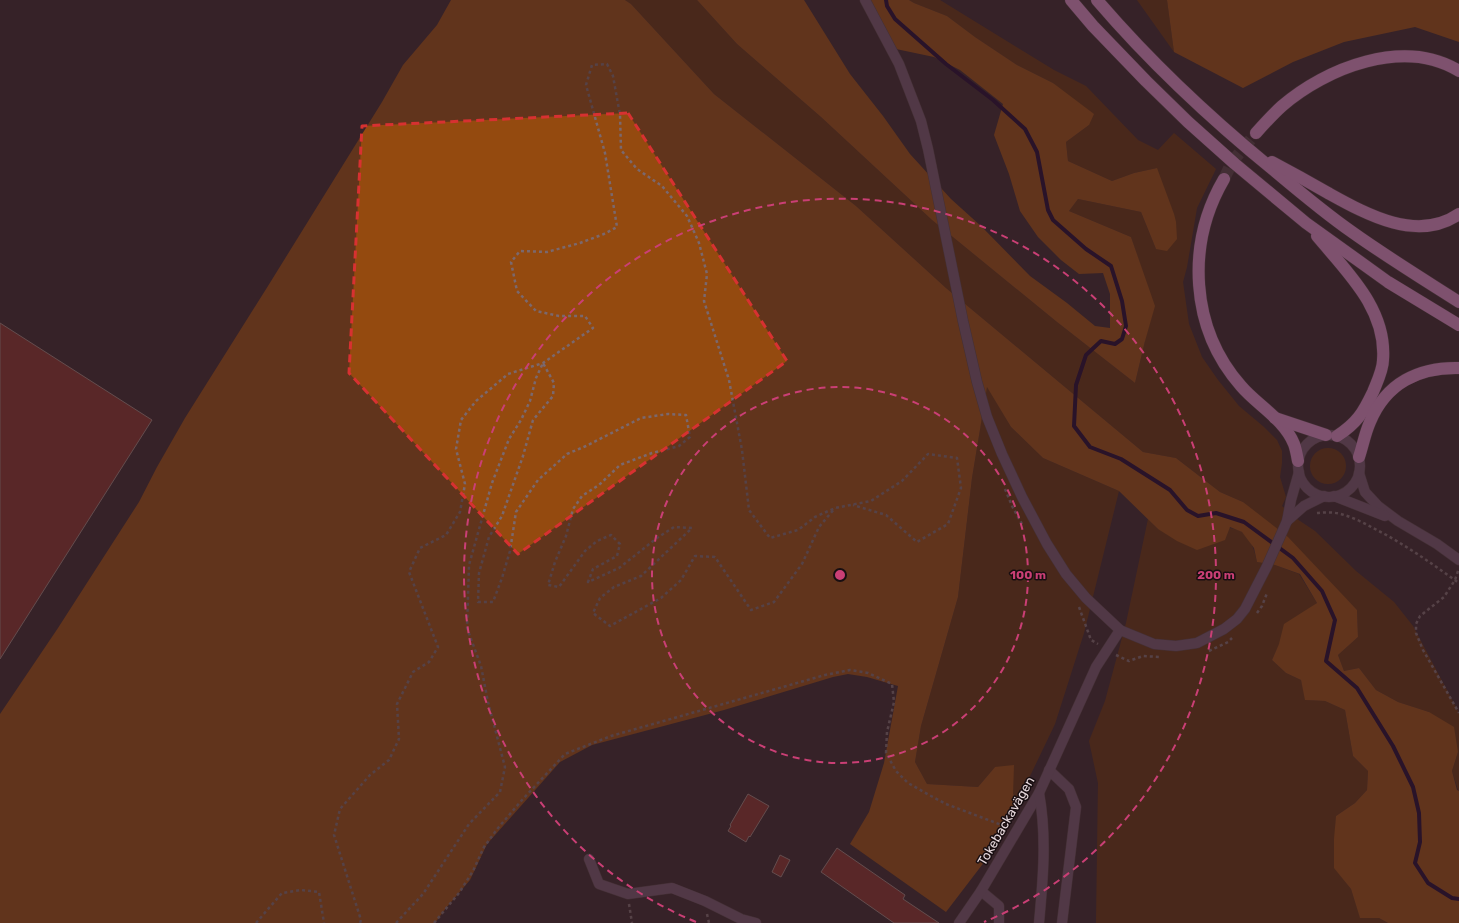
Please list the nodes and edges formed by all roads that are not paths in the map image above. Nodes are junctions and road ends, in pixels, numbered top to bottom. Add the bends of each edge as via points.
1 (865, 0) edge
2 (1071, 0) edge
3 (1097, 0) edge
4 (1459, 71) edge
5 (1256, 132) tunnel mouth
6 (1246, 148) junction
7 (1224, 179) tunnel mouth
8 (1459, 214) edge
9 (1306, 223) junction
10 (1459, 302) edge
11 (1459, 325) edge
12 (1459, 368) edge
13 (1275, 418) junction
14 (1331, 435) junction
15 (1359, 457) junction
16 (1298, 467) junction
17 (1359, 473) junction
18 (1329, 496) junction
19 (1287, 521) junction
20 (1398, 521) junction
21 (1459, 560) edge
22 (1120, 630) junction
23 (1049, 770) junction
24 (1039, 793) junction
25 (589, 859) dead end
26 (981, 891) junction
27 (756, 923) edge
28 (959, 923) edge
29 (999, 923) edge
30 (1039, 923) edge
31 (1062, 923) edge

1 - 22 street via 899,64 921,121 977,382 987,417 1022,497 1047,544 1066,574 1086,598
2 - 9 highway via 1093,26 1188,122
3 - 6 highway via 1162,69
4 - 5 highway via 1431,59 1412,56 1391,56 1371,60 1316,83 1283,106
6 - 8 highway via 1356,208 1392,223 1409,226 1441,224
6 - 10 highway via 1351,232
7 - 13 highway via 1210,206 1200,239 1199,292 1218,355 1228,371
9 - 11 highway via 1388,282
9 - 14 highway via 1362,290 1380,325 1383,343 1383,361 1378,380 1358,420 1347,430
12 - 15 highway via 1442,367 1420,372 1387,394 1370,422
13 - 14 highway
13 - 16 highway via 1293,443
14 - 15 street via 1346,440
14 - 16 street via 1316,437 1307,443 1301,451
15 - 17 street
16 - 18 street via 1302,481 1308,488 1315,493
16 - 19 street
17 - 18 street via 1347,491
17 - 20 street via 1365,492
18 - 19 street via 1304,506
18 - 20 street
19 - 22 street via 1245,609 1224,629 1197,643 1176,646 1154,644
20 - 21 street
22 - 23 street, Tokebackavägen via 1096,667
23 - 24 street, Tokebackavägen
23 - 31 street via 1069,788 1076,807
24 - 26 street, Tokebackavägen
24 - 30 street via 1044,842
25 - 27 street via 599,884 628,894 672,888 741,919
26 - 28 street, Tokebackavägen
26 - 29 street via 999,906

